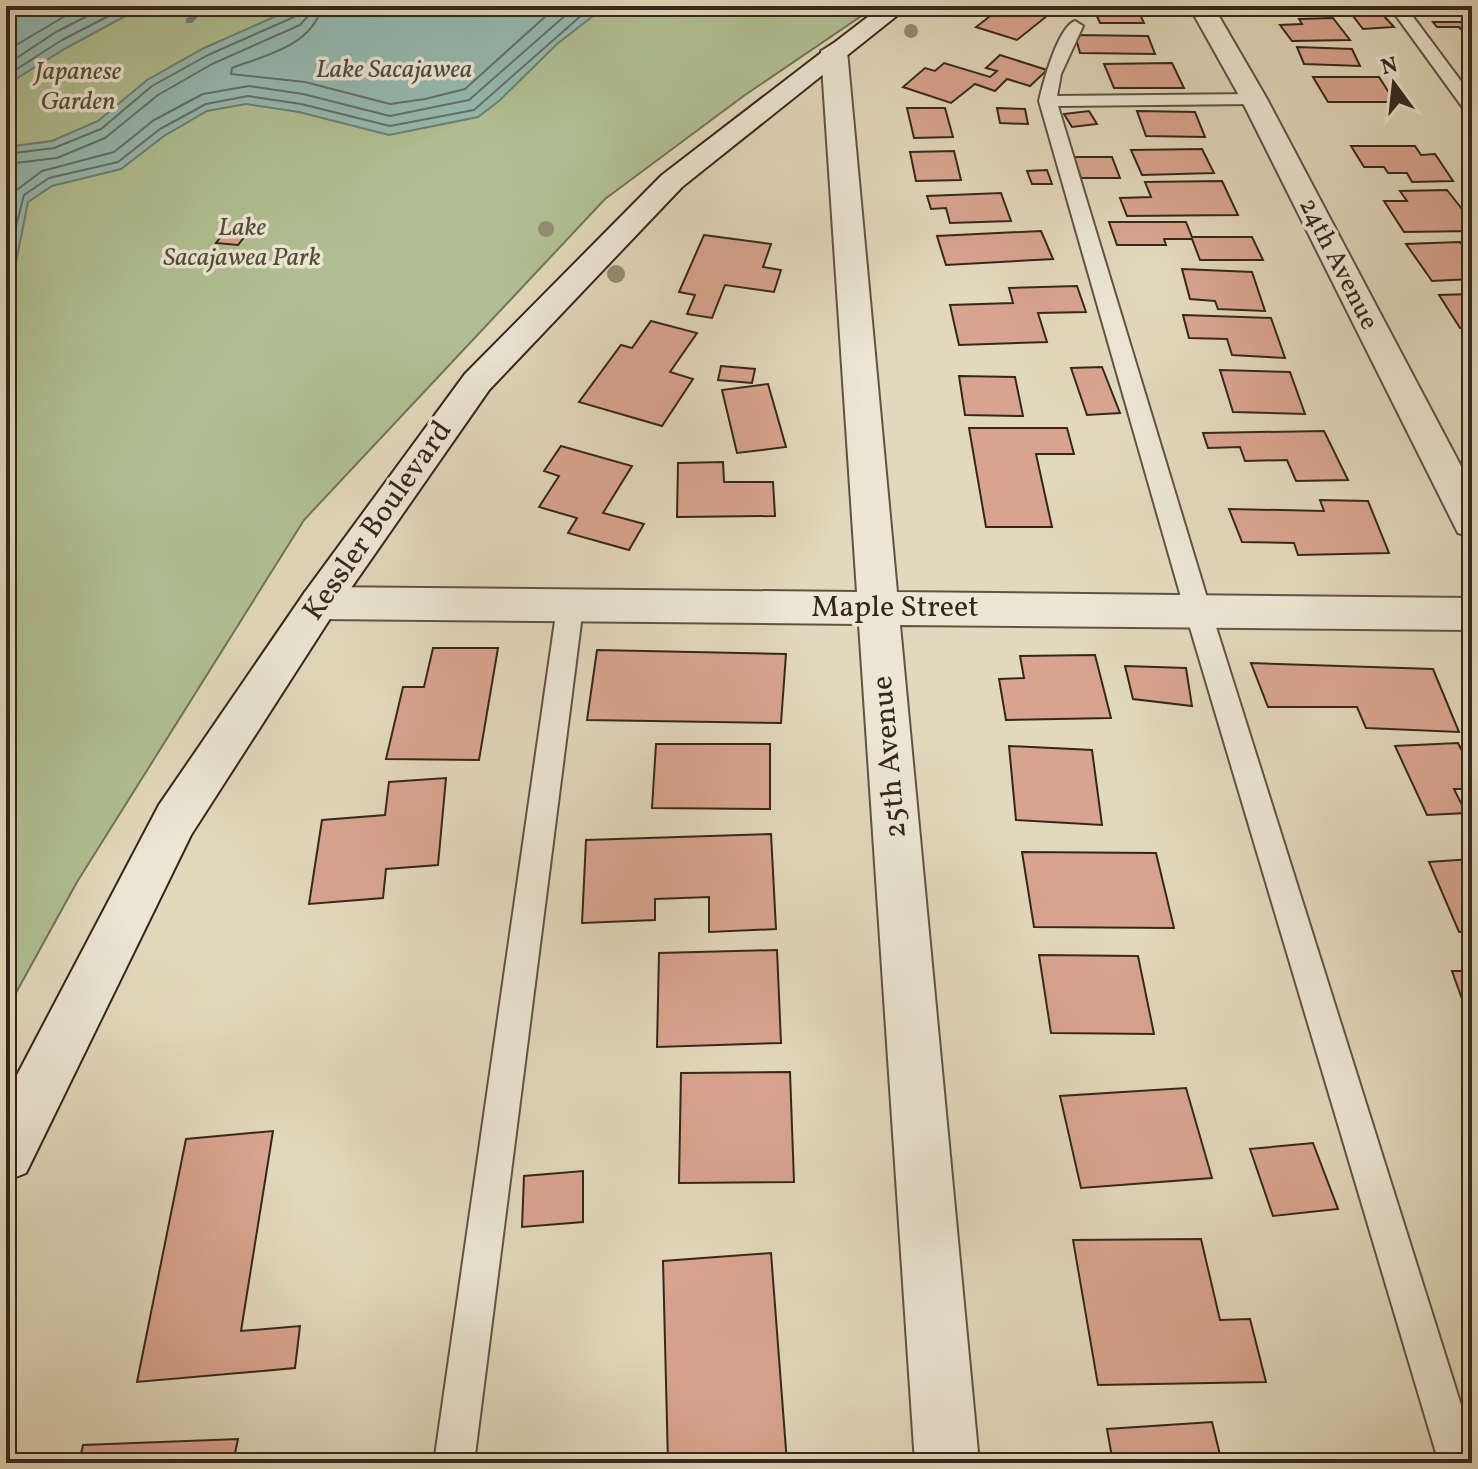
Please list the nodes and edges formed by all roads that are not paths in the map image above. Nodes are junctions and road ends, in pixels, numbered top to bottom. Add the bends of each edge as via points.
1 (897, 6) edge
2 (1201, 6) edge
3 (1397, 6) edge
4 (1075, 26) dead end
5 (834, 51) junction
6 (1254, 99) junction
7 (1048, 101) junction
8 (1472, 108) edge
9 (1472, 523) edge
10 (319, 603) junction
11 (570, 607) junction
12 (878, 607) junction
13 (1198, 611) junction
14 (1472, 614) edge
15 (6, 1153) edge
16 (454, 1463) edge
17 (947, 1463) edge
18 (1459, 1463) edge

1 - 5 street, Kessler Boulevard
2 - 6 street, 24th Avenue
3 - 8 lane
4 - 7 lane via 1053,74
5 - 10 street, Kessler Boulevard via 672,181 477,382
5 - 12 street, 25th Avenue
6 - 7 lane
6 - 9 street, 24th Avenue
7 - 13 lane
10 - 11 street, Maple Street
10 - 15 street, Kessler Boulevard via 175,820
11 - 12 street, Maple Street
11 - 16 lane
12 - 13 street, Maple Street
12 - 17 street, 25th Avenue
13 - 14 street, Maple Street
13 - 18 lane

